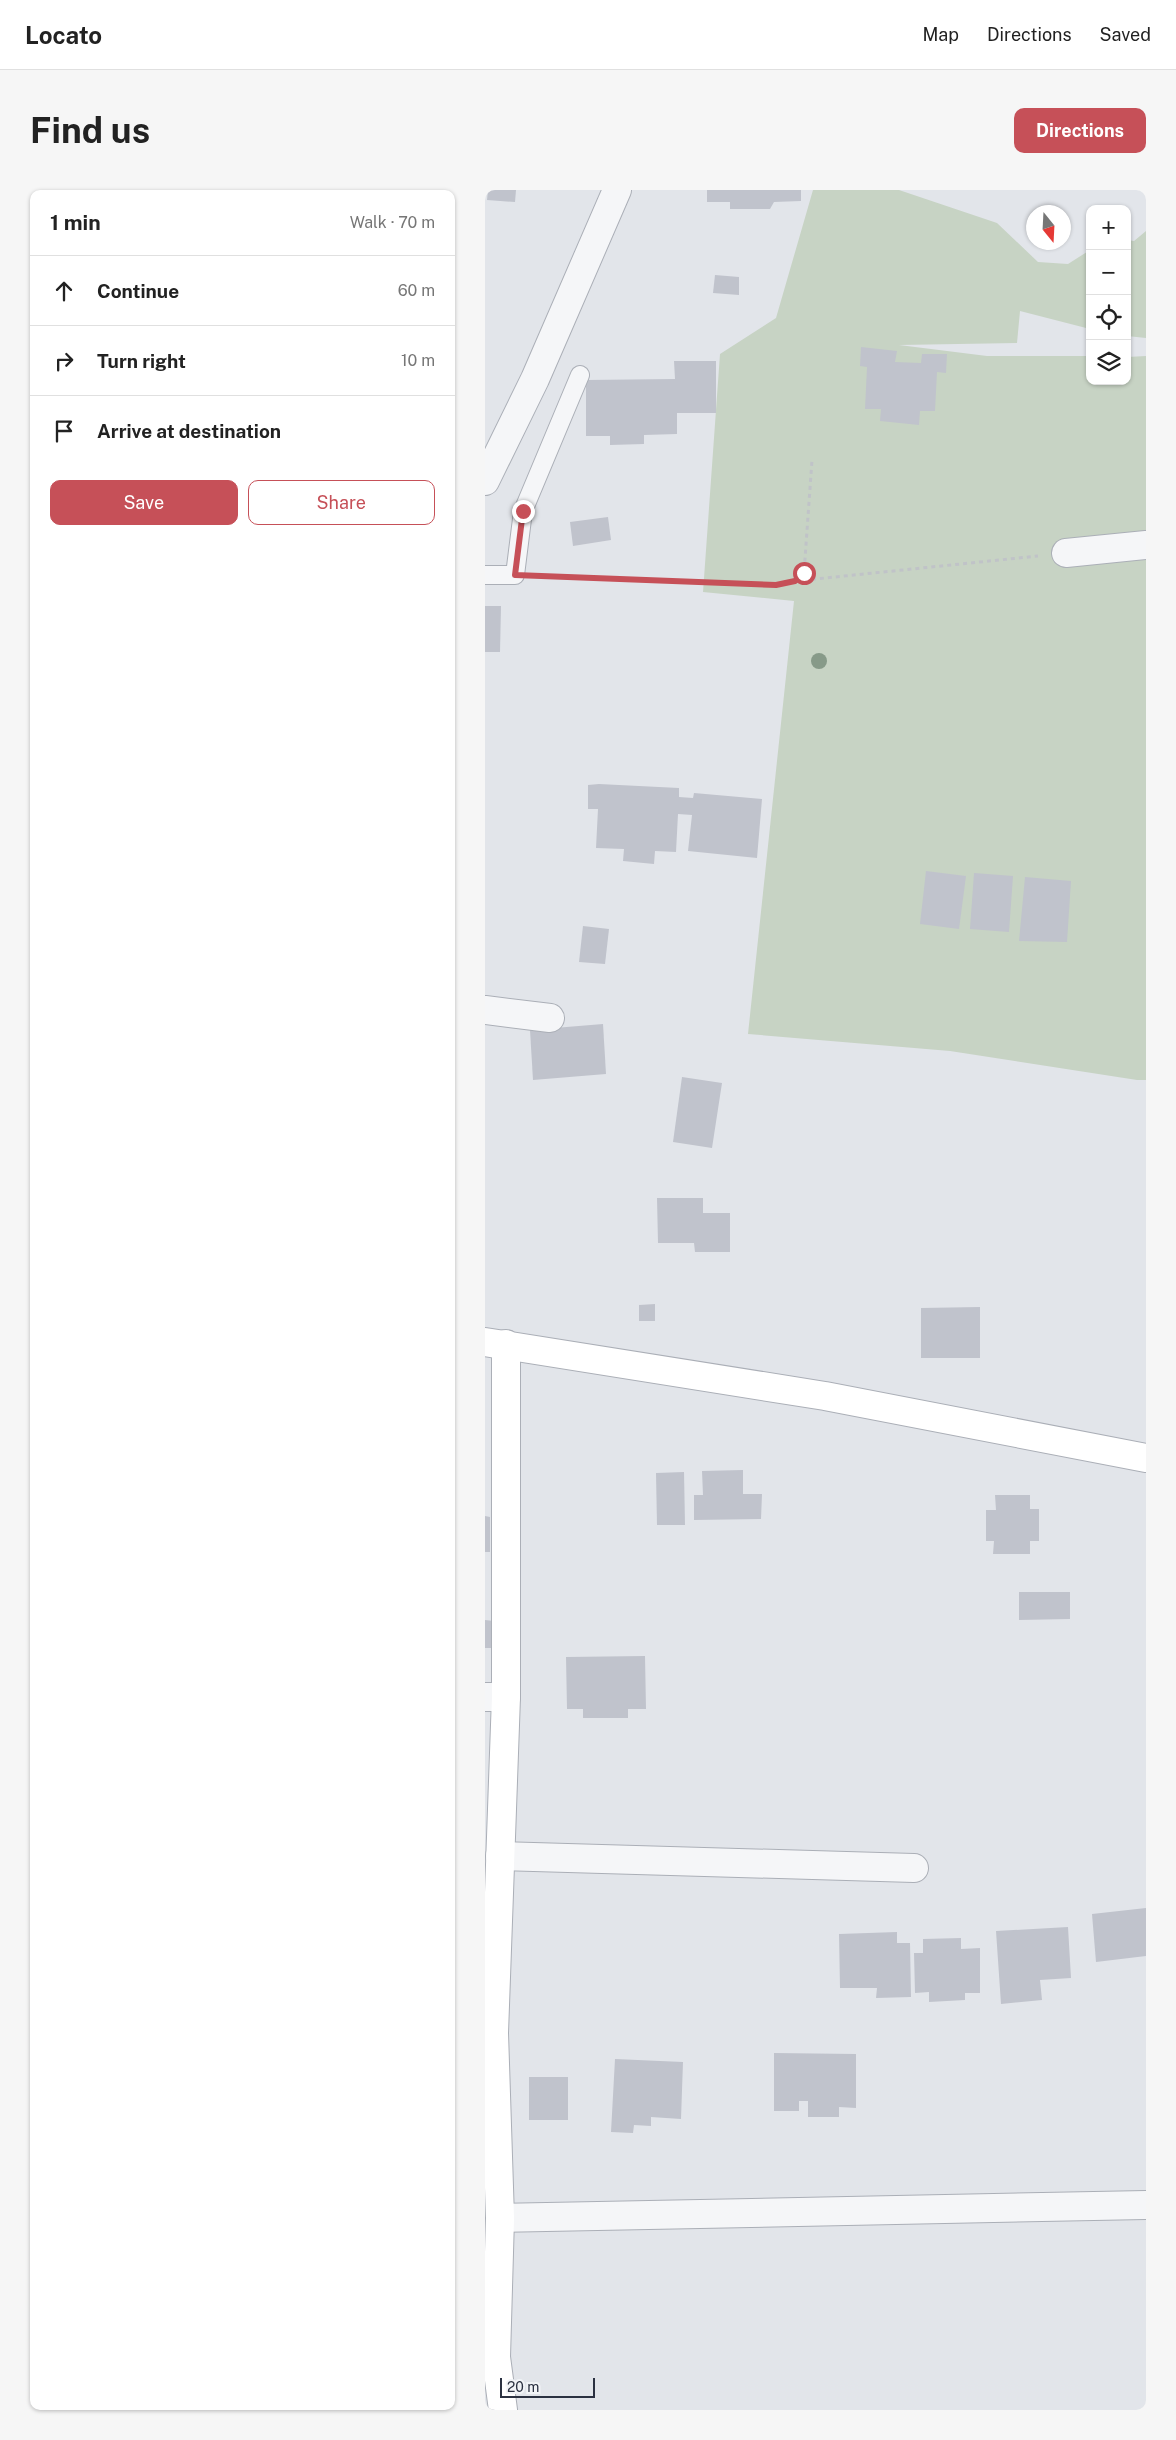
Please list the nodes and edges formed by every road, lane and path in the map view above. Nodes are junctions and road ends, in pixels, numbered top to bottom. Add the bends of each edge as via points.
1 (617, 190) edge
2 (580, 374) dead end
3 (812, 460) dead end
4 (485, 480) edge
5 (1146, 545) edge
6 (1066, 553) joint
7 (485, 575) edge
8 (515, 575) junction
9 (795, 581) junction
10 (485, 1010) edge
11 (550, 1018) dead end
12 (496, 1343) edge
13 (1146, 1458) edge
14 (495, 1697) edge
15 (501, 1856) junction
16 (914, 1868) dead end
17 (490, 2033) edge
18 (1146, 2205) edge
19 (500, 2218) junction
20 (491, 2357) edge
21 (503, 2410) edge

1 - 4 street via 535,379
2 - 8 lane via 523,511
3 - 9 path via 804,573
5 - 6 street
6 - 9 path
7 - 8 lane
8 - 9 path via 776,585
10 - 11 street
12 - 13 street via 825,1396
12 - 14 street
14 - 15 street
15 - 16 street
15 - 17 street
17 - 19 street
18 - 19 street
19 - 20 street
20 - 21 street

